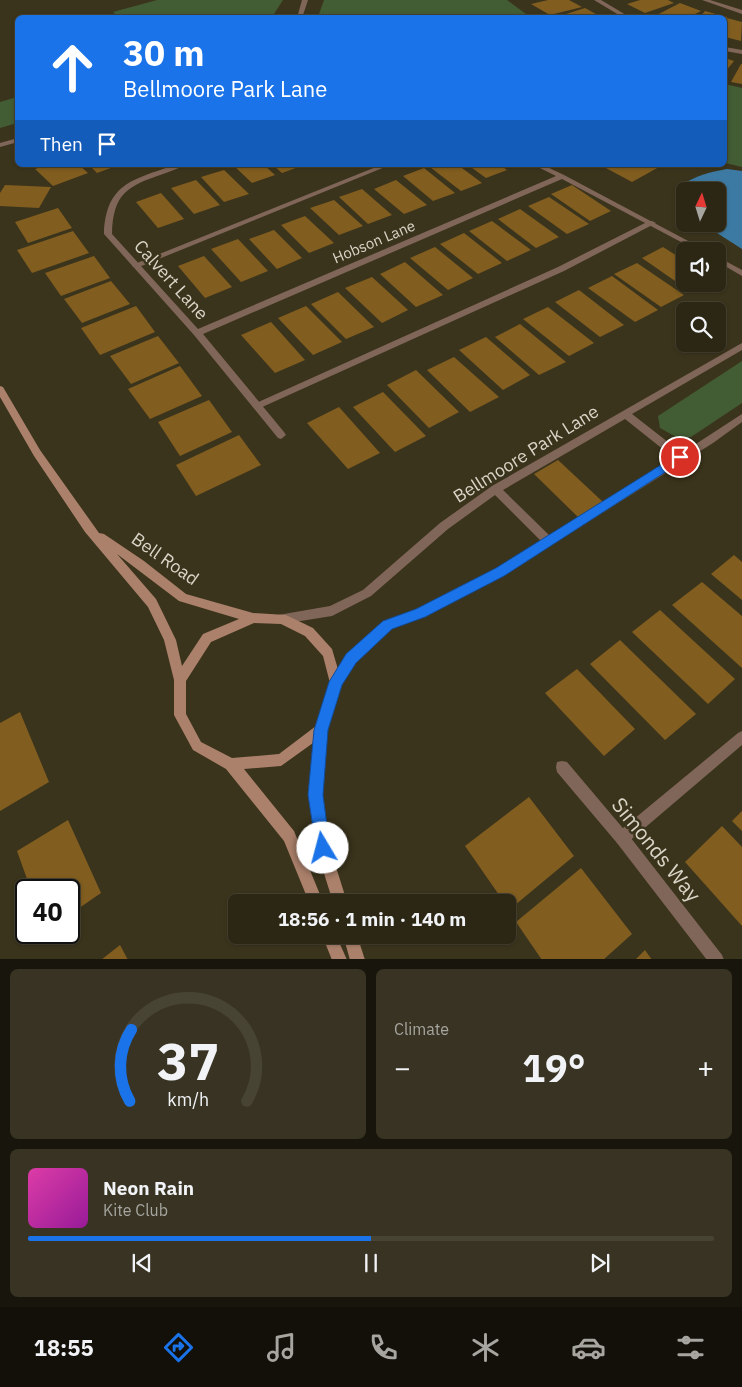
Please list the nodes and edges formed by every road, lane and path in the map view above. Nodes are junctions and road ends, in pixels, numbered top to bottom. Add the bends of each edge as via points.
1 (305, 0) edge
2 (597, 0) edge
3 (705, 0) edge
4 (742, 12) edge
5 (301, 15) edge
6 (624, 15) edge
7 (727, 49) edge
8 (742, 52) edge
9 (15, 141) edge
10 (0, 145) edge
11 (176, 167) edge
12 (382, 167) edge
13 (542, 167) edge
14 (562, 176) junction
15 (652, 223) junction
16 (687, 242) edge
17 (726, 264) edge
18 (136, 265) junction
19 (742, 273) edge
20 (198, 333) junction
21 (742, 346) edge
22 (0, 390) edge
23 (257, 406) junction
24 (625, 414) junction
25 (742, 417) edge
26 (281, 435) dead end
27 (680, 457) junction
28 (496, 488) junction
29 (89, 529) junction
30 (548, 541) junction
31 (253, 618) junction
32 (282, 619) junction
33 (180, 680) junction
34 (336, 682) junction
35 (321, 730) junction
36 (742, 737) edge
37 (231, 764) junction
38 (562, 767) dead end
39 (622, 838) junction
40 (313, 894) edge
41 (337, 894) edge
42 (333, 944) edge
43 (353, 944) edge
44 (340, 959) edge
45 (358, 959) edge
46 (716, 959) edge

1 - 5 street
2 - 6 street
3 - 4 street
7 - 8 street
9 - 10 street
11 - 18 street, Calvert Lane via 128,186 112,201 107,217 108,234
12 - 18 street
13 - 14 street
14 - 15 street
14 - 20 street, Hobson Lane
15 - 16 street
15 - 23 street via 552,273
17 - 19 street
18 - 20 street, Calvert Lane
20 - 23 street, Calvert Lane
21 - 24 street, Bellmoore Park Lane
22 - 29 street, Bell Road via 37,454
23 - 26 street, Calvert Lane
24 - 27 street
24 - 28 street, Bellmoore Park Lane
25 - 27 street
27 - 30 street
28 - 30 street
28 - 32 street, Bellmoore Park Lane via 444,526 367,593 332,611
29 - 31 street, Bell Road via 183,598
29 - 33 street, Bell Road via 152,603 170,640
30 - 34 street via 500,572 421,613 387,625 351,659
31 - 32 street, Bell Road
31 - 33 street, Bell Road via 207,638
32 - 34 street, Bell Road via 309,632 328,654
33 - 37 street, Bell Road via 180,716 198,746
34 - 35 street
35 - 37 street via 281,760
35 - 41 street via 315,795 323,848
36 - 39 street
37 - 40 street, Bell Road via 289,836
38 - 39 street, Simonds Way
39 - 46 street, Simonds Way
42 - 44 street
43 - 45 street

